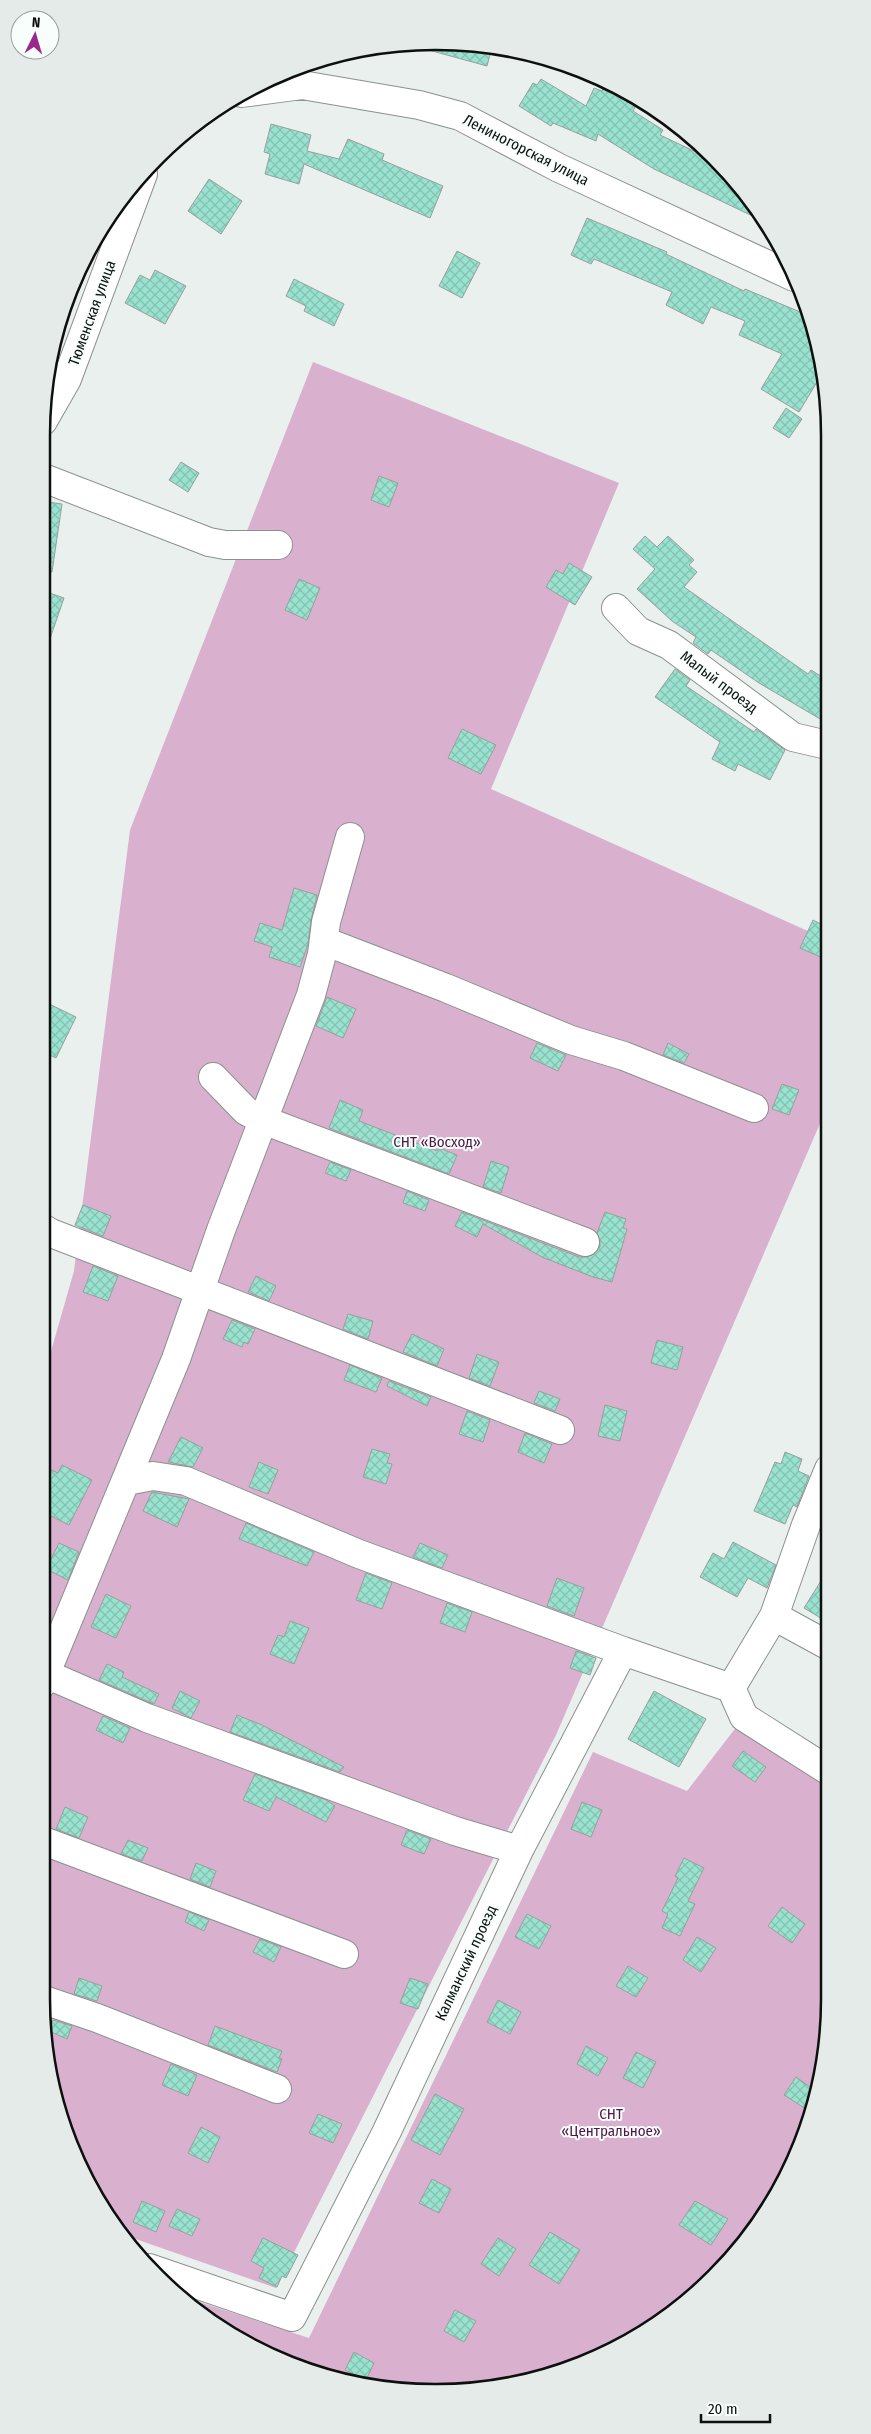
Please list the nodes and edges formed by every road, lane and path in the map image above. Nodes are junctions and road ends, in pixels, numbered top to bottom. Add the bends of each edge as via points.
1 (265, 90) edge
2 (136, 194) edge
3 (785, 273) edge
4 (51, 406) edge
5 (50, 480) edge
6 (278, 545) dead end
7 (616, 608) dead end
8 (821, 744) edge
9 (350, 837) dead end
10 (324, 942) junction
11 (213, 1077) dead end
12 (754, 1108) dead end
13 (263, 1120) junction
14 (50, 1232) edge
15 (585, 1242) dead end
16 (200, 1289) junction
17 (560, 1430) dead end
18 (126, 1481) junction
19 (821, 1488) edge
20 (774, 1616) junction
21 (821, 1642) edge
22 (623, 1651) junction
23 (50, 1665) edge
24 (50, 1682) edge
25 (731, 1688) junction
26 (821, 1766) edge
27 (50, 1843) edge
28 (519, 1850) junction
29 (344, 1954) dead end
30 (50, 2002) edge
31 (276, 2089) dead end
32 (166, 2274) edge

1 - 3 street, Лениногорская улица via 302,85 419,105 460,116 559,168
2 - 4 street, Тюменская улица via 67,379
5 - 6 street via 209,542
7 - 8 street, Малый проезд via 638,631 669,645 793,737
9 - 10 street via 326,922
10 - 12 street
10 - 13 street via 311,995
11 - 13 street via 246,1111
13 - 15 street
13 - 16 street
14 - 16 street
16 - 17 street
16 - 18 street via 176,1359
18 - 22 street via 154,1476 186,1481 359,1554
18 - 23 street
19 - 20 street
20 - 21 street
20 - 25 street
22 - 25 street
22 - 28 street, Калманский проезд
24 - 28 street via 455,1831
25 - 26 street via 744,1718
27 - 29 street
28 - 32 street, Калманский проезд via 387,2131 292,2317
30 - 31 street

